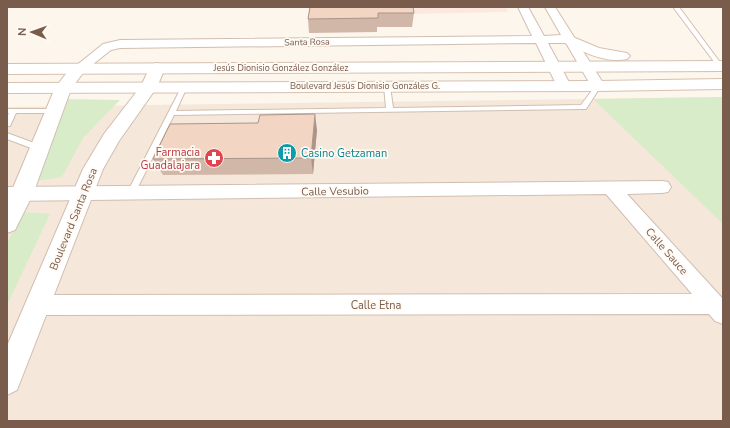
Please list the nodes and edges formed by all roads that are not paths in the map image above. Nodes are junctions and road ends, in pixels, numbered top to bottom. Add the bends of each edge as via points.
1 (524, 7) edge
2 (550, 7) edge
3 (676, 7) edge
4 (540, 39) junction
5 (568, 39) junction
6 (720, 62) edge
7 (555, 67) junction
8 (586, 67) junction
9 (7, 68) edge
10 (78, 69) junction
11 (153, 78) junction
12 (723, 84) edge
13 (387, 86) junction
14 (564, 86) junction
15 (598, 86) junction
16 (184, 87) junction
17 (7, 88) edge
18 (63, 88) junction
19 (390, 110) junction
20 (11, 111) edge
21 (53, 111) junction
22 (171, 113) junction
23 (7, 124) edge
24 (7, 136) edge
25 (39, 148) junction
26 (662, 187) dead end
27 (611, 188) junction
28 (83, 193) junction
29 (131, 193) junction
30 (14, 194) edge
31 (7, 224) edge
32 (37, 305) junction
33 (718, 309) edge
34 (7, 380) edge

1 - 4 street
2 - 5 street
3 - 6 lane
4 - 5 street, Santa Rosa
4 - 7 street
4 - 10 street, Santa Rosa via 120,44 107,47
5 - 6 main road via 595,52 614,56
5 - 8 street
6 - 8 main road
7 - 8 main road
7 - 11 main road, Jesús Dionisio González González
7 - 14 street
8 - 15 street
9 - 10 main road, Jesús Dionisio González González
10 - 11 main road, Jesús Dionisio González González
10 - 18 main road, Santa Rosa
11 - 16 main road, Boulevard Jesús Dionisio Gonzáles G.
11 - 18 main road, Boulevard Jesús Dionisio Gonzáles G.
11 - 28 main road, Boulevard Santa Rosa via 111,138
12 - 15 main road, Boulevard Jesús Dionisio Gonzáles G.
13 - 14 main road, Boulevard Jesús Dionisio Gonzáles G.
13 - 16 main road, Boulevard Jesús Dionisio Gonzáles G.
13 - 19 lane
14 - 15 main road, Boulevard Jesús Dionisio Gonzáles G.
15 - 19 lane via 584,107
16 - 22 lane
17 - 18 main road, Boulevard Jesús Dionisio Gonzáles G.
18 - 21 main road
19 - 22 lane
20 - 21 lane
20 - 23 lane
21 - 25 main road
22 - 29 lane
24 - 25 lane
25 - 30 main road
26 - 27 street, Calle Vesubio
27 - 29 street, Calle Vesubio
27 - 33 street, Calle Sauce
28 - 29 street, Calle Vesubio
28 - 30 street, Calle Vesubio
28 - 32 main road, Boulevard Santa Rosa
30 - 31 main road
32 - 33 street, Calle Etna
32 - 34 main road, Boulevard Santa Rosa

